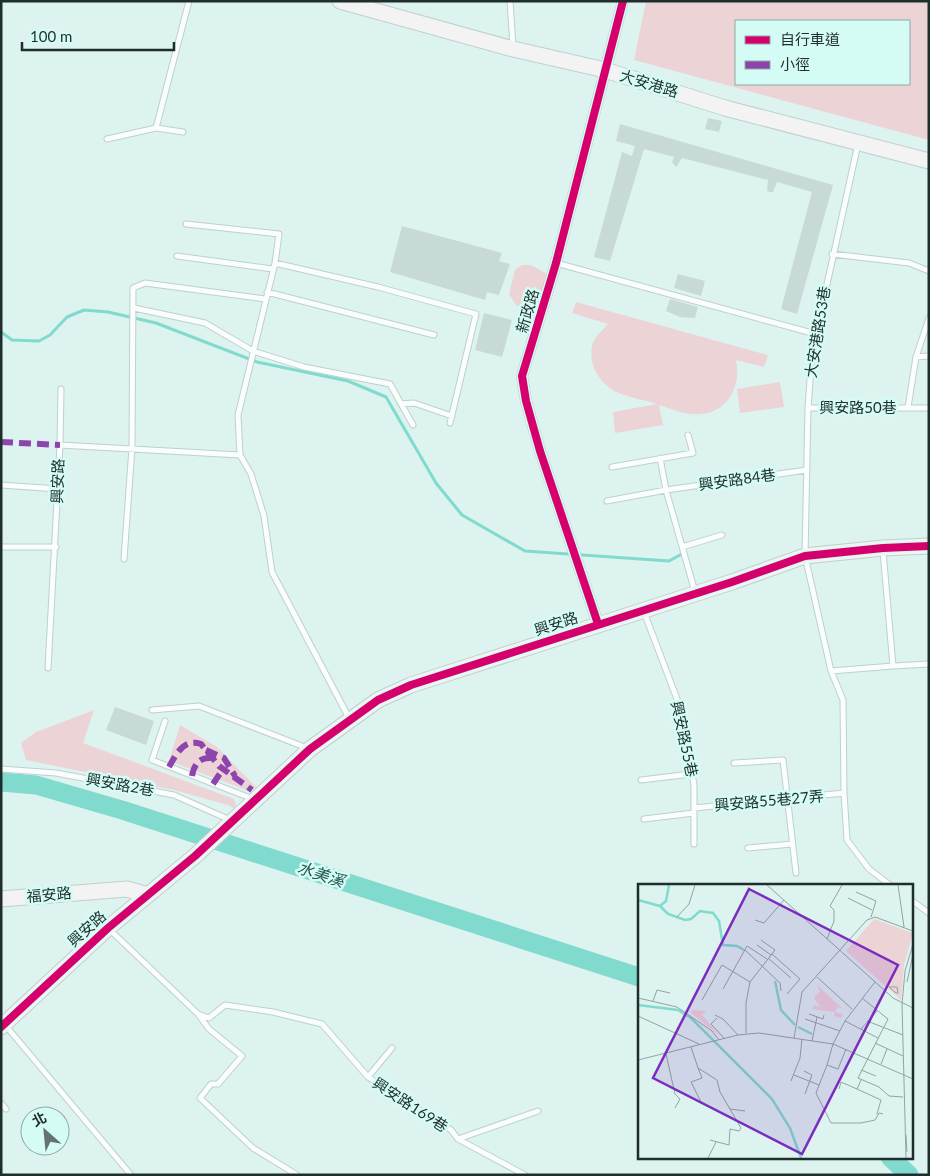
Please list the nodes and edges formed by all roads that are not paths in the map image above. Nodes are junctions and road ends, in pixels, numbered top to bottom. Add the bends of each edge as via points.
1 (189, 1) edge
2 (340, 1) edge
3 (510, 1) edge
4 (623, 1) edge
5 (513, 49) junction
6 (605, 70) junction
7 (156, 128) junction
8 (182, 132) dead end
9 (108, 139) dead end
10 (858, 141) junction
11 (929, 161) edge
12 (186, 224) dead end
13 (832, 254) junction
14 (178, 256) dead end
15 (556, 263) junction
16 (274, 266) junction
17 (929, 271) edge
18 (267, 292) junction
19 (265, 300) junction
20 (134, 308) junction
21 (929, 318) edge
22 (812, 333) dead end
23 (434, 335) dead end
24 (253, 351) junction
25 (929, 356) edge
26 (916, 357) junction
27 (61, 389) dead end
28 (401, 404) junction
29 (908, 407) junction
30 (808, 408) junction
31 (929, 408) edge
32 (452, 416) junction
33 (450, 423) dead end
34 (414, 425) dead end
35 (688, 435) dead end
36 (60, 445) junction
37 (132, 448) junction
38 (240, 455) junction
39 (660, 458) junction
40 (612, 467) dead end
41 (807, 470) junction
42 (1, 485) edge
43 (58, 489) junction
44 (666, 490) junction
45 (607, 501) dead end
46 (722, 535) dead end
47 (1, 546) edge
48 (929, 546) edge
49 (56, 547) junction
50 (682, 547) junction
51 (882, 548) junction
52 (805, 556) junction
53 (124, 559) dead end
54 (695, 593) junction
55 (643, 609) junction
56 (598, 624) junction
57 (929, 664) edge
58 (893, 666) junction
59 (48, 668) dead end
60 (831, 671) junction
61 (152, 710) dead end
62 (349, 719) junction
63 (164, 721) dead end
64 (310, 749) junction
65 (734, 763) dead end
66 (1, 768) edge
67 (691, 774) junction
68 (641, 780) dead end
69 (844, 793) junction
70 (255, 800) junction
71 (786, 800) junction
72 (694, 810) junction
73 (644, 819) dead end
74 (233, 821) junction
75 (694, 844) dead end
76 (792, 844) junction
77 (748, 848) dead end
78 (796, 873) dead end
79 (889, 884) edge
80 (97, 892) junction
81 (148, 895) junction
82 (1, 899) edge
83 (912, 901) edge
84 (132, 908) junction
85 (929, 913) edge
86 (108, 928) junction
87 (198, 1014) junction
88 (3, 1026) edge
89 (392, 1048) dead end
90 (368, 1077) junction
91 (1, 1103) edge
92 (6, 1109) dead end
93 (538, 1111) dead end
94 (458, 1139) junction
95 (131, 1175) edge
96 (297, 1175) edge
97 (525, 1175) edge

1 - 7 lane
2 - 5 street, 大安港路
3 - 5 lane
4 - 6 street, 新政路
5 - 6 street, 大安港路
6 - 10 street, 大安港路 via 725,108
6 - 15 street, 新政路
7 - 8 lane
7 - 9 lane
10 - 11 street, 大安港路
10 - 13 lane, 大安港路53巷
12 - 16 lane via 279,234
13 - 17 lane via 909,263
13 - 30 lane, 大安港路53巷 via 812,352
14 - 16 lane
15 - 22 lane
15 - 56 street, 新政路 via 522,376 540,451
16 - 18 lane
16 - 32 lane via 378,287 476,314
18 - 19 lane
18 - 23 lane
19 - 20 lane via 146,283 133,288
19 - 24 lane
20 - 24 lane via 205,323
20 - 37 lane
21 - 26 lane, 興安路50巷
24 - 28 lane via 304,367 390,384
24 - 38 lane via 238,415
25 - 26 lane
26 - 29 lane, 興安路50巷
27 - 36 lane
28 - 32 lane via 414,403
28 - 34 lane
29 - 30 lane, 興安路50巷
29 - 31 lane, 興安路50巷
30 - 41 lane, 大安港路53巷
32 - 33 lane
35 - 39 lane via 693,453
36 - 37 lane, 興安路
36 - 43 lane, 興安路
37 - 38 lane, 興安路
37 - 53 lane
38 - 62 lane via 252,474 264,516 272,572
39 - 40 lane
39 - 44 lane
41 - 44 lane, 興安路84巷
41 - 52 lane, 大安港路53巷
42 - 43 lane
43 - 49 lane, 興安路
44 - 45 lane, 興安路84巷
44 - 50 lane
46 - 50 lane
47 - 49 lane
48 - 51 street, 興安路
49 - 59 lane, 興安路
50 - 54 lane
51 - 52 street, 興安路
51 - 58 lane
52 - 54 street, 興安路
52 - 60 lane, 大安港路53巷
54 - 55 street, 興安路
55 - 56 street, 興安路
55 - 67 lane, 興安路55巷 via 680,707
56 - 62 street, 興安路 via 411,685 378,700
57 - 58 lane
58 - 60 lane
60 - 69 lane, 大安港路53巷 via 843,700
61 - 64 lane via 199,706
62 - 64 street, 興安路
63 - 70 lane via 152,760
64 - 70 street, 興安路
65 - 71 lane via 783,760
66 - 74 lane, 興安路2巷 via 56,773 174,795
67 - 68 lane
67 - 72 lane, 興安路55巷
69 - 71 lane, 興安路55巷27弄
69 - 79 lane, 大安港路53巷 via 847,840 869,869
70 - 74 street, 興安路
71 - 72 lane, 興安路55巷27弄
71 - 76 lane
72 - 73 lane, 興安路55巷27弄
72 - 75 lane, 興安路55巷
74 - 81 street, 興安路
76 - 77 lane
76 - 78 lane
80 - 81 street, 福安路 via 127,889
80 - 82 street, 福安路
80 - 84 street, 福安路 via 114,896
81 - 84 street, 興安路
83 - 85 lane
84 - 86 street, 興安路
86 - 87 lane
86 - 88 street, 興安路
87 - 90 lane, 興安路169巷 via 209,1018 225,1005 322,1024
87 - 96 lane via 209,1029 242,1056 218,1084 211,1084 200,1098 253,1148
88 - 95 lane
89 - 90 lane
90 - 94 lane, 興安路169巷 via 451,1130
91 - 92 lane
93 - 94 lane
94 - 97 lane, 興安路169巷

